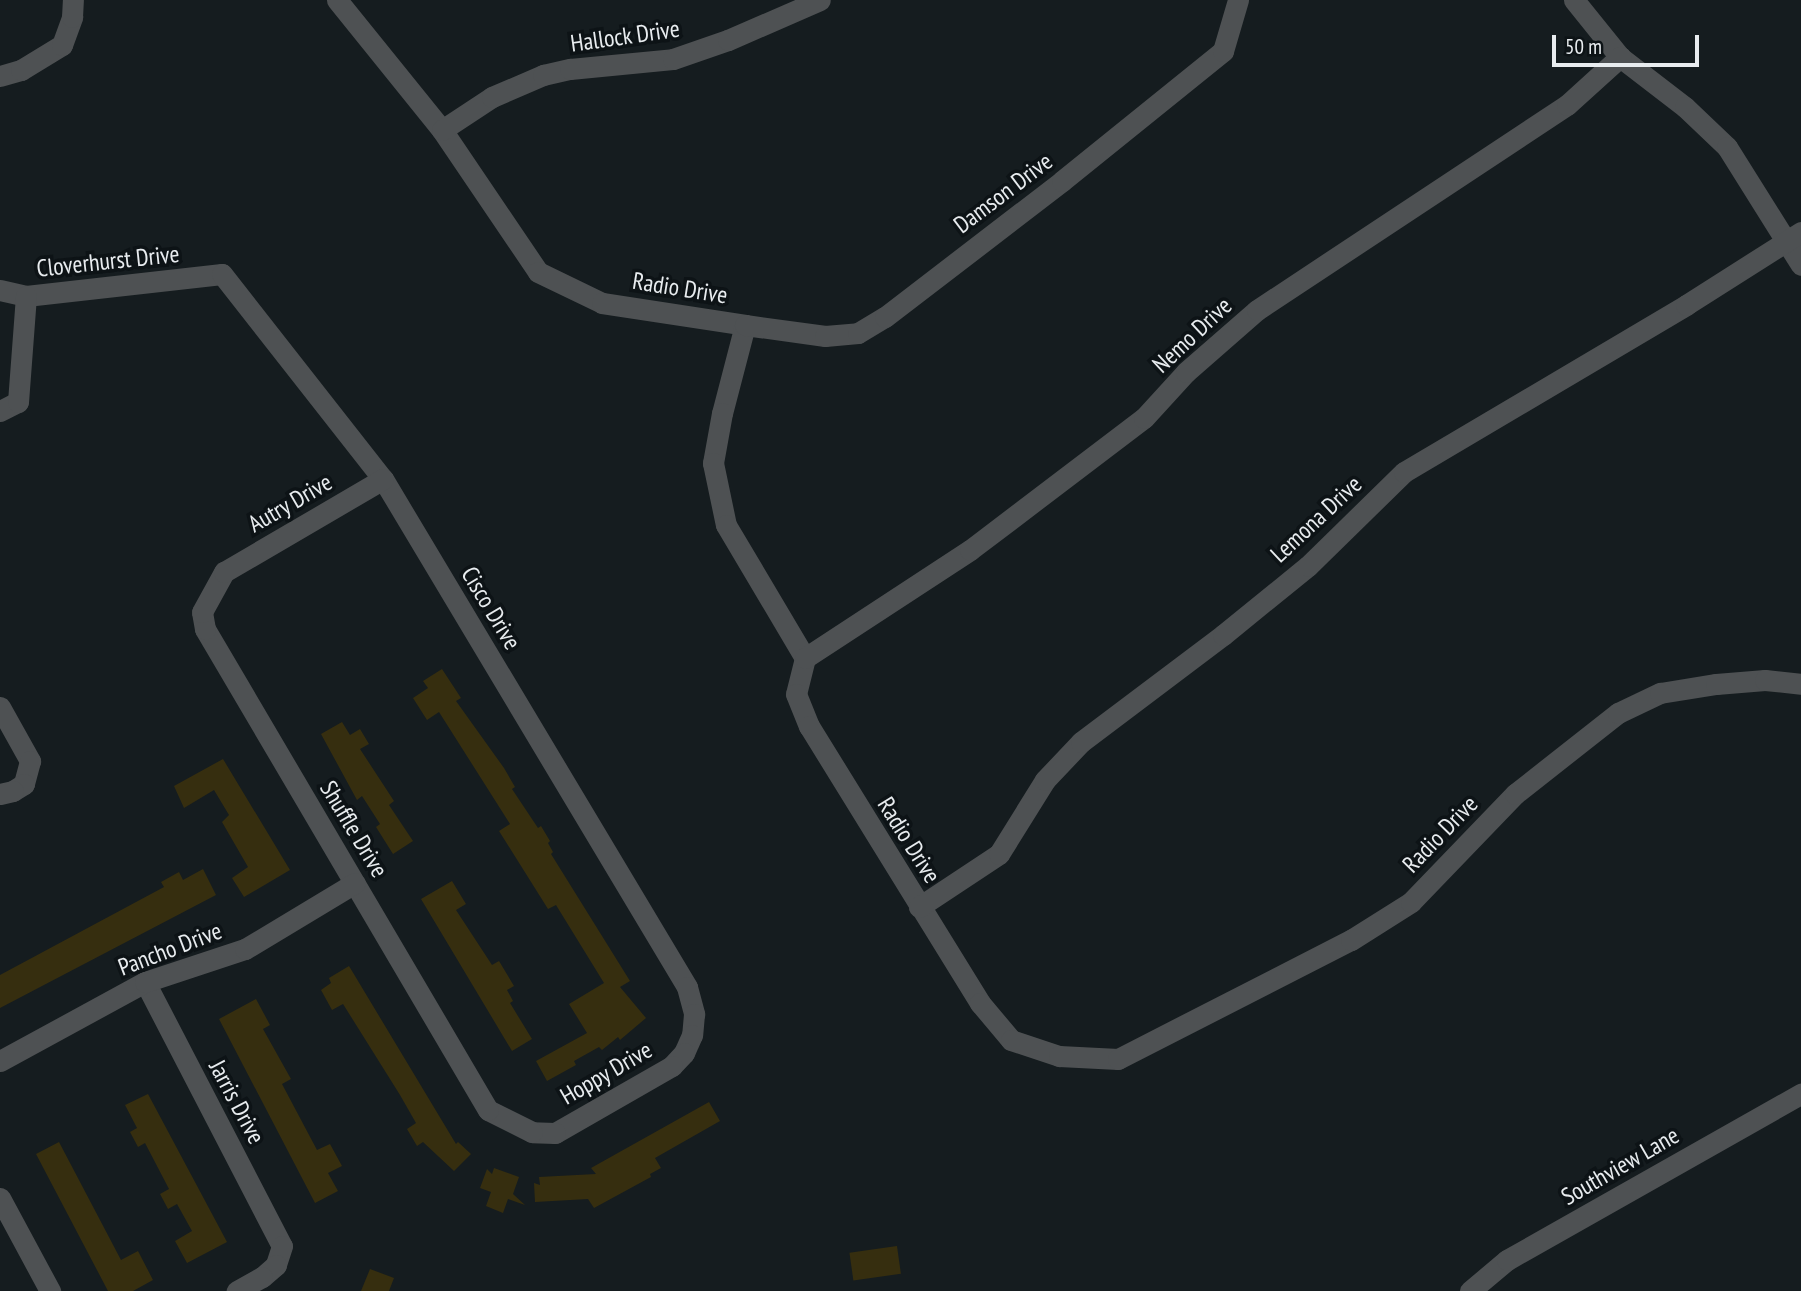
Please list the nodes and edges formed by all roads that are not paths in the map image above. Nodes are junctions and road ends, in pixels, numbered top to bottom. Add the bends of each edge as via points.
1 (73, 0) edge
2 (337, 0) edge
3 (820, 0) edge
4 (1238, 0) edge
5 (1574, 0) edge
6 (1620, 58) junction
7 (0, 76) edge
8 (442, 130) junction
9 (1795, 236) edge
10 (1801, 265) edge
11 (222, 274) joint
12 (0, 290) edge
13 (26, 296) junction
14 (746, 325) junction
15 (0, 411) edge
16 (383, 479) junction
17 (224, 572) joint
18 (805, 659) junction
19 (1801, 684) edge
20 (0, 707) edge
21 (0, 794) edge
22 (355, 883) junction
23 (919, 907) junction
24 (145, 982) junction
25 (687, 987) joint
26 (0, 1060) edge
27 (1801, 1094) edge
28 (488, 1110) joint
29 (0, 1198) edge
30 (50, 1291) edge
31 (237, 1291) edge
32 (1471, 1291) edge

1 - 7 street via 62,45 21,70
2 - 8 street, Radio Drive
3 - 8 street, Hallock Drive via 673,59 543,75 492,97
4 - 14 street, Damson Drive via 1223,51 885,317 858,333 825,336
5 - 6 street
6 - 9 street via 1685,107 1727,147
6 - 18 street, Nemo Drive via 1567,105 1257,310 1185,372 1144,418 970,550
8 - 14 street, Radio Drive via 538,272 602,303
9 - 10 street
9 - 23 street, Lemona Drive via 1404,472 1308,566 1081,743 1045,780 999,854
11 - 13 street, Cloverhurst Drive
11 - 16 street, Cisco Drive
12 - 13 street, Cloverhurst Drive
13 - 15 street via 18,402
14 - 18 street, Radio Drive via 713,463 719,498 726,525
16 - 17 street, Autry Drive
16 - 25 street, Cisco Drive
17 - 22 street, Shuffle Drive via 202,612 205,628
18 - 23 street, Radio Drive via 796,694 809,726
19 - 23 street, Radio Drive via 1765,680 1704,686 1660,693 1618,713 1515,794 1410,902 1351,940 1118,1059 1059,1056 1011,1040 980,1003
20 - 21 street via 30,761 24,784
22 - 24 street, Pancho Drive via 245,949
22 - 28 street, Shuffle Drive
24 - 26 street, Pancho Drive
24 - 31 street, Jarris Drive via 282,1246 276,1265
25 - 28 street, Hoppy Drive via 694,1014 692,1035 672,1066 555,1133 532,1132
27 - 32 street, Southview Lane via 1507,1260
29 - 30 street

